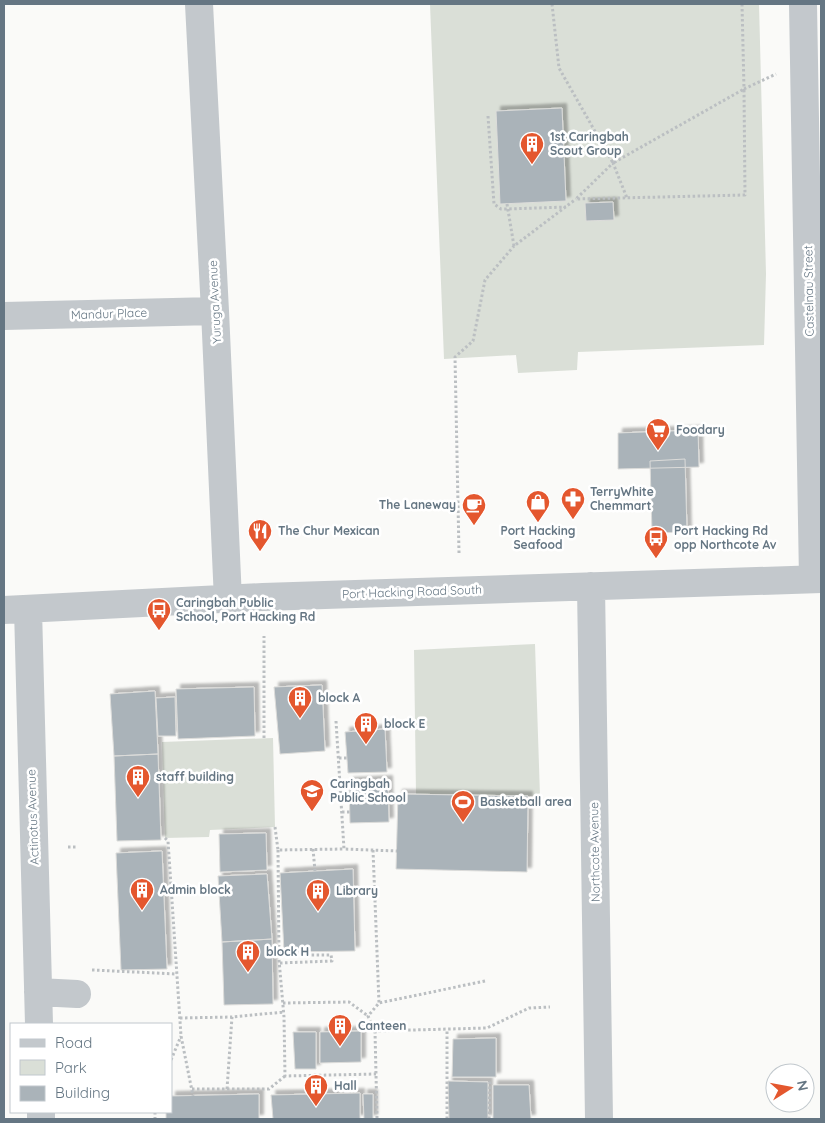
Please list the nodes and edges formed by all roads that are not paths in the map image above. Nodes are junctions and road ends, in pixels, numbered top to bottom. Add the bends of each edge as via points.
1 (199, 4) edge
2 (803, 4) edge
3 (215, 310) junction
4 (4, 316) edge
5 (817, 579) edge
6 (591, 586) junction
7 (228, 600) junction
8 (16, 609) edge
9 (81, 982) road end
10 (38, 992) junction
11 (39, 1023) edge
12 (599, 1119) edge

1 - 3 street, Yuruga Avenue
2 - 5 street, Castelnau Street
3 - 4 street, Mandur Place
3 - 7 street, Yuruga Avenue
5 - 6 street, Port Hacking Road South
6 - 7 street, Port Hacking Road South
6 - 12 street, Northcote Avenue
7 - 8 street, Port Hacking Road South
8 - 10 street, Actinotus Avenue
9 - 10 street
10 - 11 street, Actinotus Avenue

